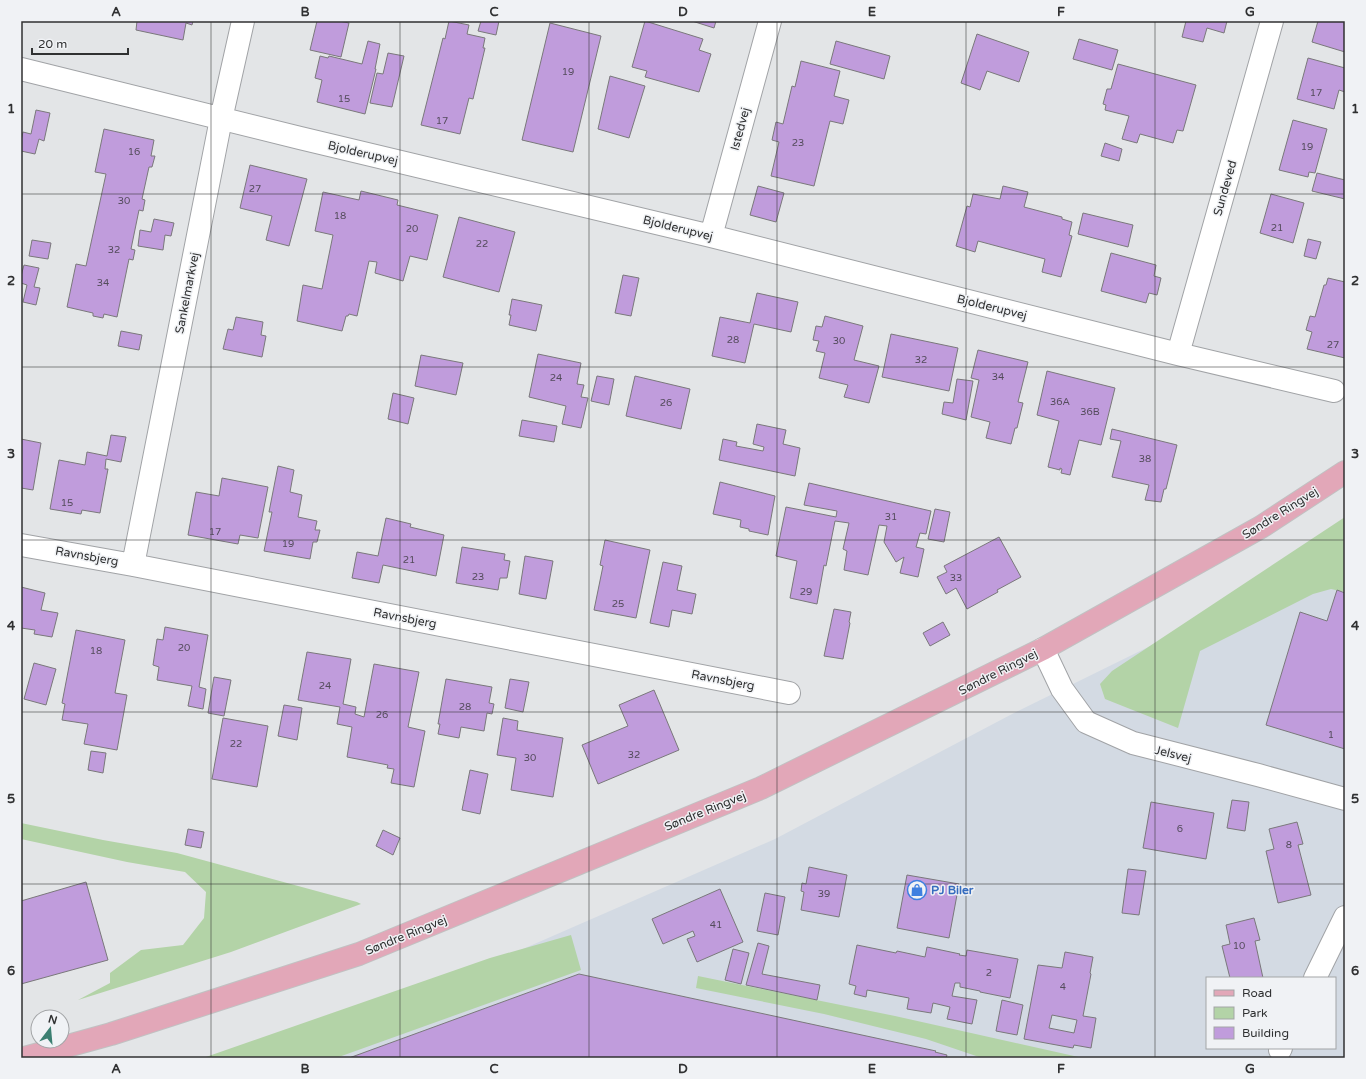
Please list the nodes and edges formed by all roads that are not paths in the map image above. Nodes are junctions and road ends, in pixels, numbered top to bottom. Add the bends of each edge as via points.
1 (243, 21) edge
2 (770, 21) edge
3 (1272, 21) edge
4 (21, 69) edge
5 (221, 119) junction
6 (710, 236) junction
7 (1178, 354) junction
8 (1334, 391) dead end
9 (1345, 472) edge
10 (21, 545) edge
11 (133, 565) junction
12 (1043, 649) junction
13 (789, 693) dead end
14 (1345, 799) edge
15 (1345, 917) edge
16 (1315, 977) edge
17 (24, 1058) edge

1 - 5 street, Sankelmarkvej
2 - 6 street, Istedvej
3 - 7 street, Sundeved
4 - 5 street, Bjolderupvej
5 - 6 street, Bjolderupvej
5 - 11 street, Sankelmarkvej
6 - 7 street, Bjolderupvej
7 - 8 street, Bjolderupvej
9 - 12 main road, Søndre Ringvej via 1261,527
10 - 11 street, Ravnsbjerg
11 - 13 street, Ravnsbjerg
12 - 14 street, Jelsvej via 1062,689 1086,722 1133,744
12 - 17 main road, Søndre Ringvej via 761,788 359,954 111,1034
15 - 16 street

